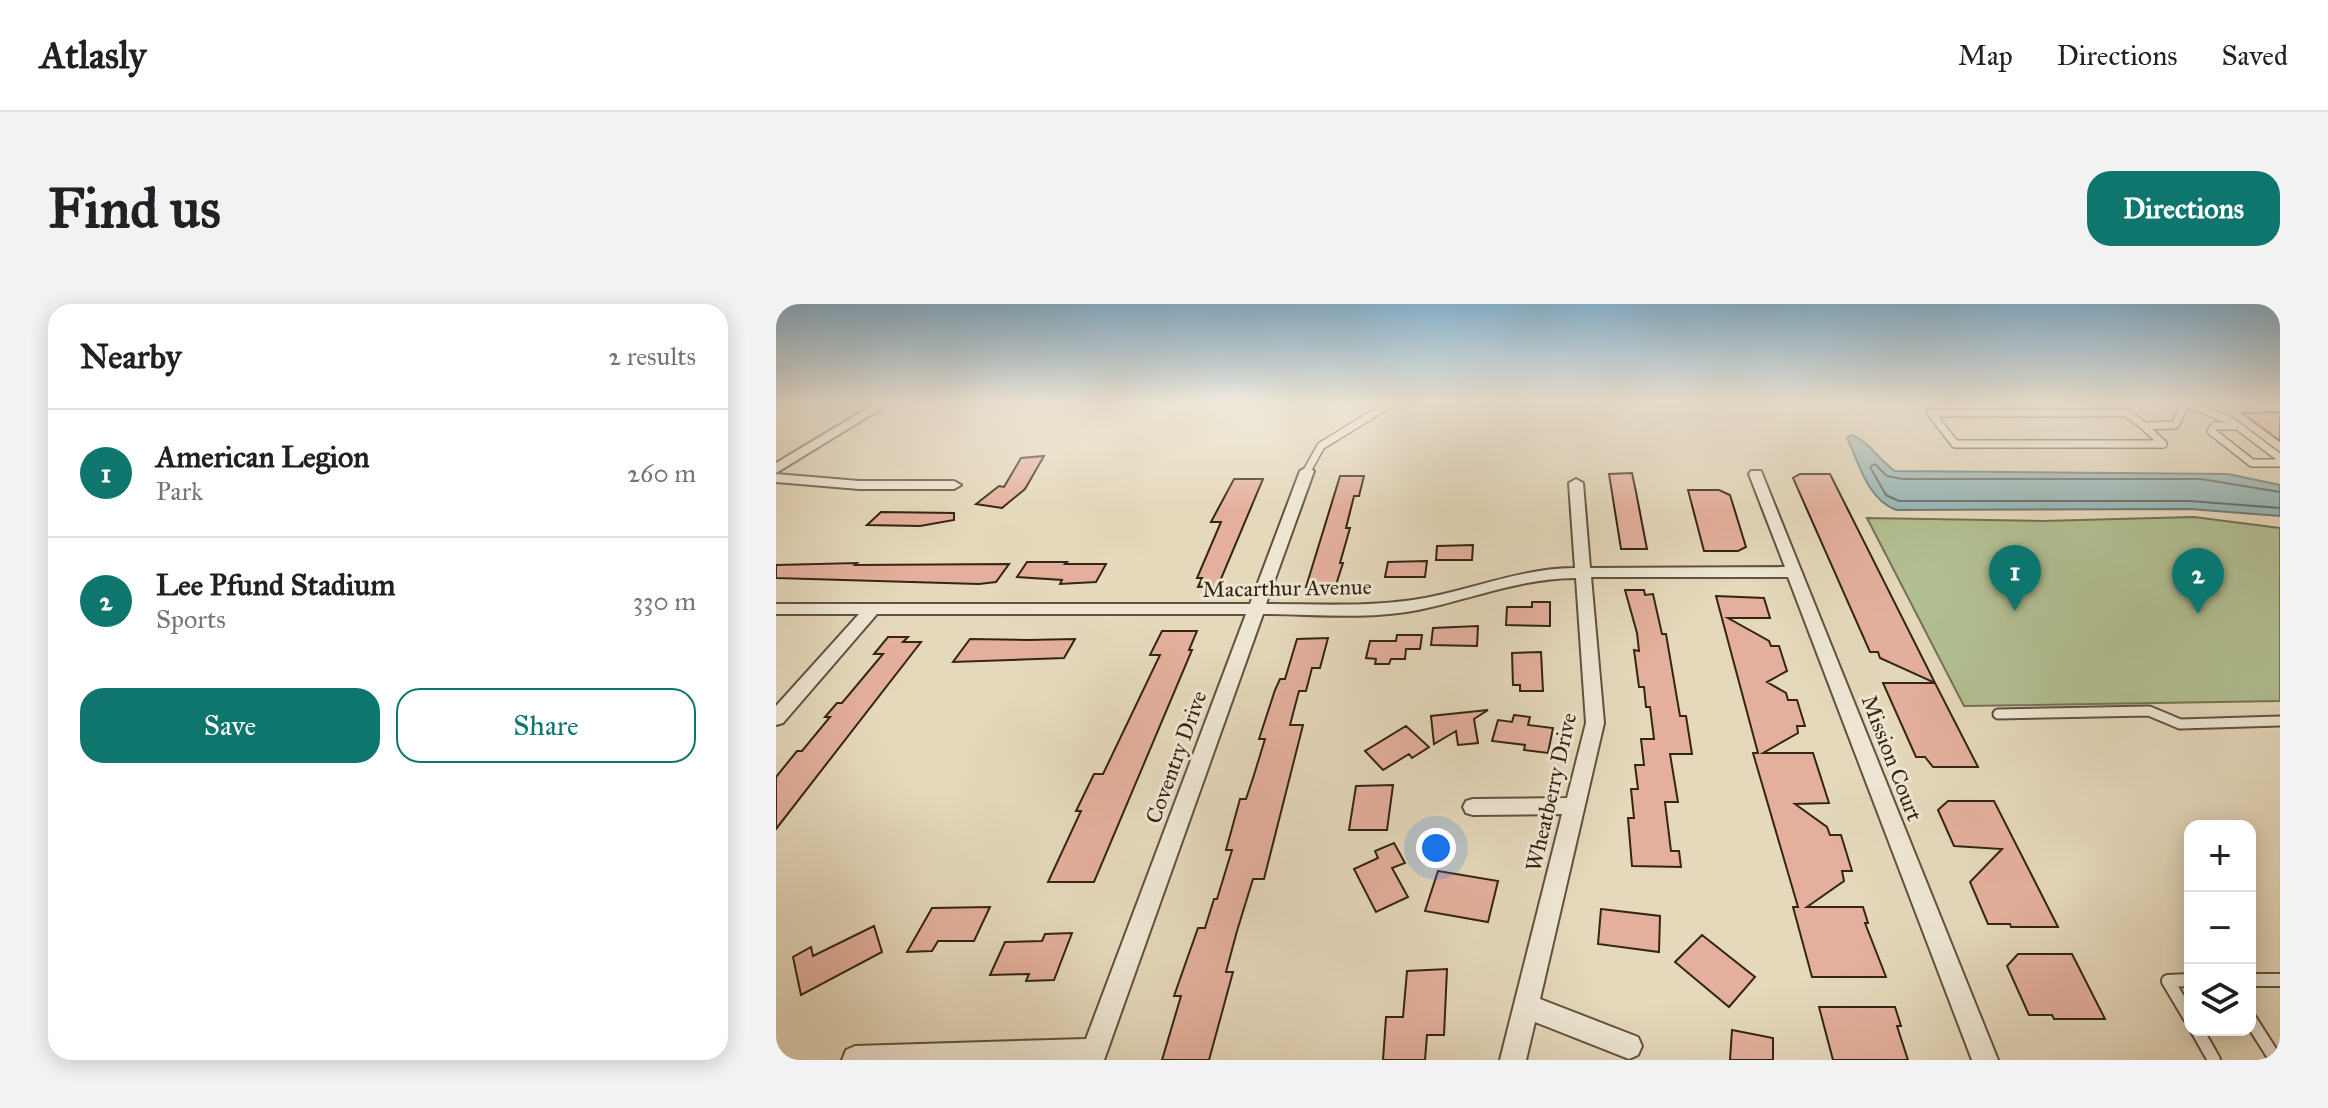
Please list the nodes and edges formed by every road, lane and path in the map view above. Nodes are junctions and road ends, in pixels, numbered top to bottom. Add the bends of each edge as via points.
1 (826, 438) edge
2 (1334, 438) edge
3 (1951, 438) edge
4 (2157, 438) edge
5 (2220, 438) edge
6 (2253, 438) edge
7 (2280, 460) edge
8 (776, 469) edge
9 (1307, 471) joint
10 (1756, 474) dead end
11 (776, 478) edge
12 (1576, 483) dead end
13 (954, 485) dead end
14 (1583, 572) junction
15 (1794, 572) junction
16 (776, 609) edge
17 (871, 611) junction
18 (1255, 611) junction
19 (1998, 714) dead end
20 (776, 718) edge
21 (2280, 721) edge
22 (1575, 806) junction
23 (1473, 807) dead end
24 (2184, 980) edge
25 (2256, 980) edge
26 (2280, 980) edge
27 (1528, 1007) junction
28 (2184, 1008) edge
29 (2256, 1028) edge
30 (2200, 1036) edge
31 (1629, 1046) dead end
32 (1093, 1056) edge
33 (855, 1059) edge
34 (1513, 1060) edge
35 (1985, 1060) edge
36 (2214, 1060) edge
37 (2276, 1060) edge

1 - 8 street
2 - 9 lane via 1321,446
3 - 4 lane via 1955,444 2163,444
5 - 7 lane via 2252,463
6 - 7 lane
9 - 18 street, Coventry Drive
10 - 15 street, Mission Court
11 - 13 street
12 - 14 street, Wheatberry Drive
14 - 15 street, Macarthur Avenue
14 - 18 street, Macarthur Avenue via 1521,577 1401,607
14 - 22 street, Wheatberry Drive via 1595,723
15 - 35 street, Mission Court
16 - 17 street, Macarthur Avenue
17 - 18 street, Macarthur Avenue
17 - 20 street
18 - 32 street, Coventry Drive
19 - 21 lane via 2149,711 2180,724
22 - 23 street
22 - 27 street, Wheatberry Drive
24 - 28 lane via 2168,981
25 - 26 lane
27 - 31 street
27 - 34 street, Wheatberry Drive
29 - 37 lane
30 - 36 lane
32 - 33 street

